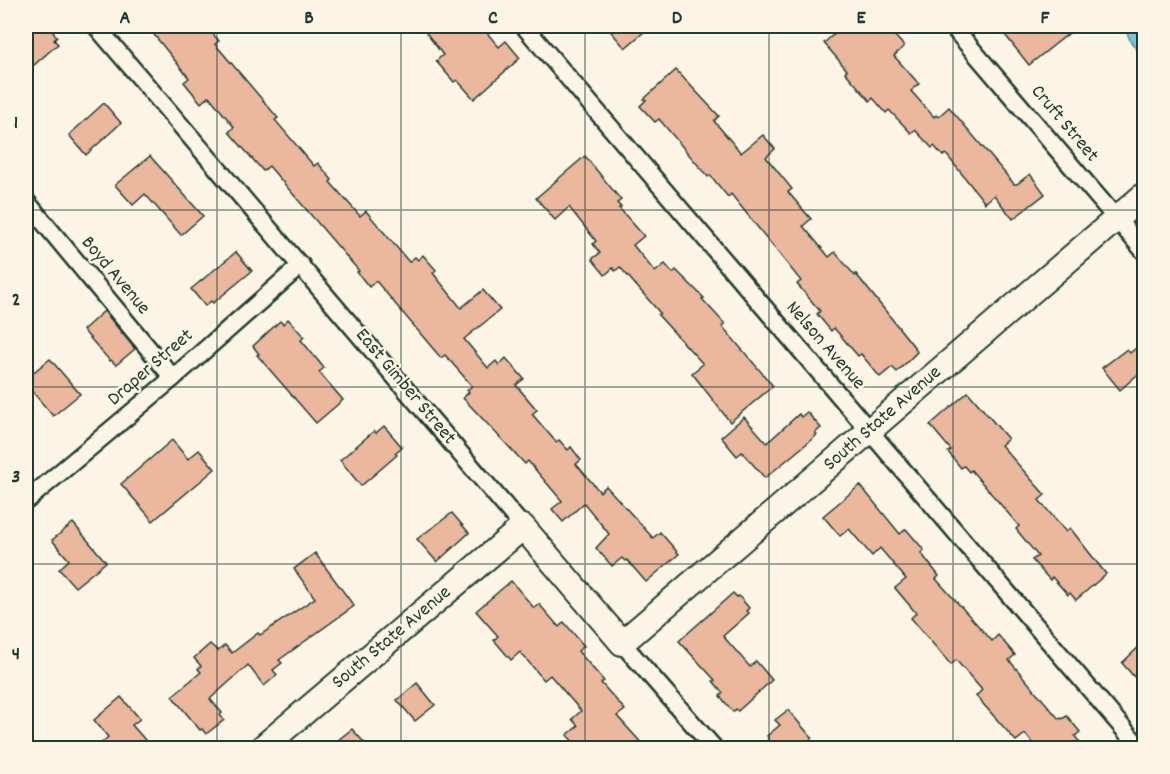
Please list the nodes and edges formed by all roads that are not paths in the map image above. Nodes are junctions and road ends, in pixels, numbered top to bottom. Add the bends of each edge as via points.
1 (96, 26) edge
2 (525, 26) edge
3 (952, 26) edge
4 (1144, 195) edge
5 (26, 201) edge
6 (1117, 219) junction
7 (1144, 251) edge
8 (301, 265) junction
9 (173, 378) junction
10 (869, 431) junction
11 (26, 501) edge
12 (523, 527) junction
13 (622, 643) junction
14 (262, 748) edge
15 (714, 748) edge
16 (1140, 748) edge

1 - 8 street, East Gimber Street
2 - 10 street, Nelson Avenue
3 - 6 street, Cruft Street
4 - 6 street, South State Avenue
5 - 9 street, Boyd Avenue
6 - 7 street, Cruft Street
6 - 10 street, South State Avenue
8 - 9 street, Draper Street
8 - 12 street, East Gimber Street
9 - 11 street, Draper Street
10 - 13 street, South State Avenue
10 - 16 street, Nelson Avenue
12 - 13 street, East Gimber Street
12 - 14 street, South State Avenue
13 - 15 street, East Gimber Street

